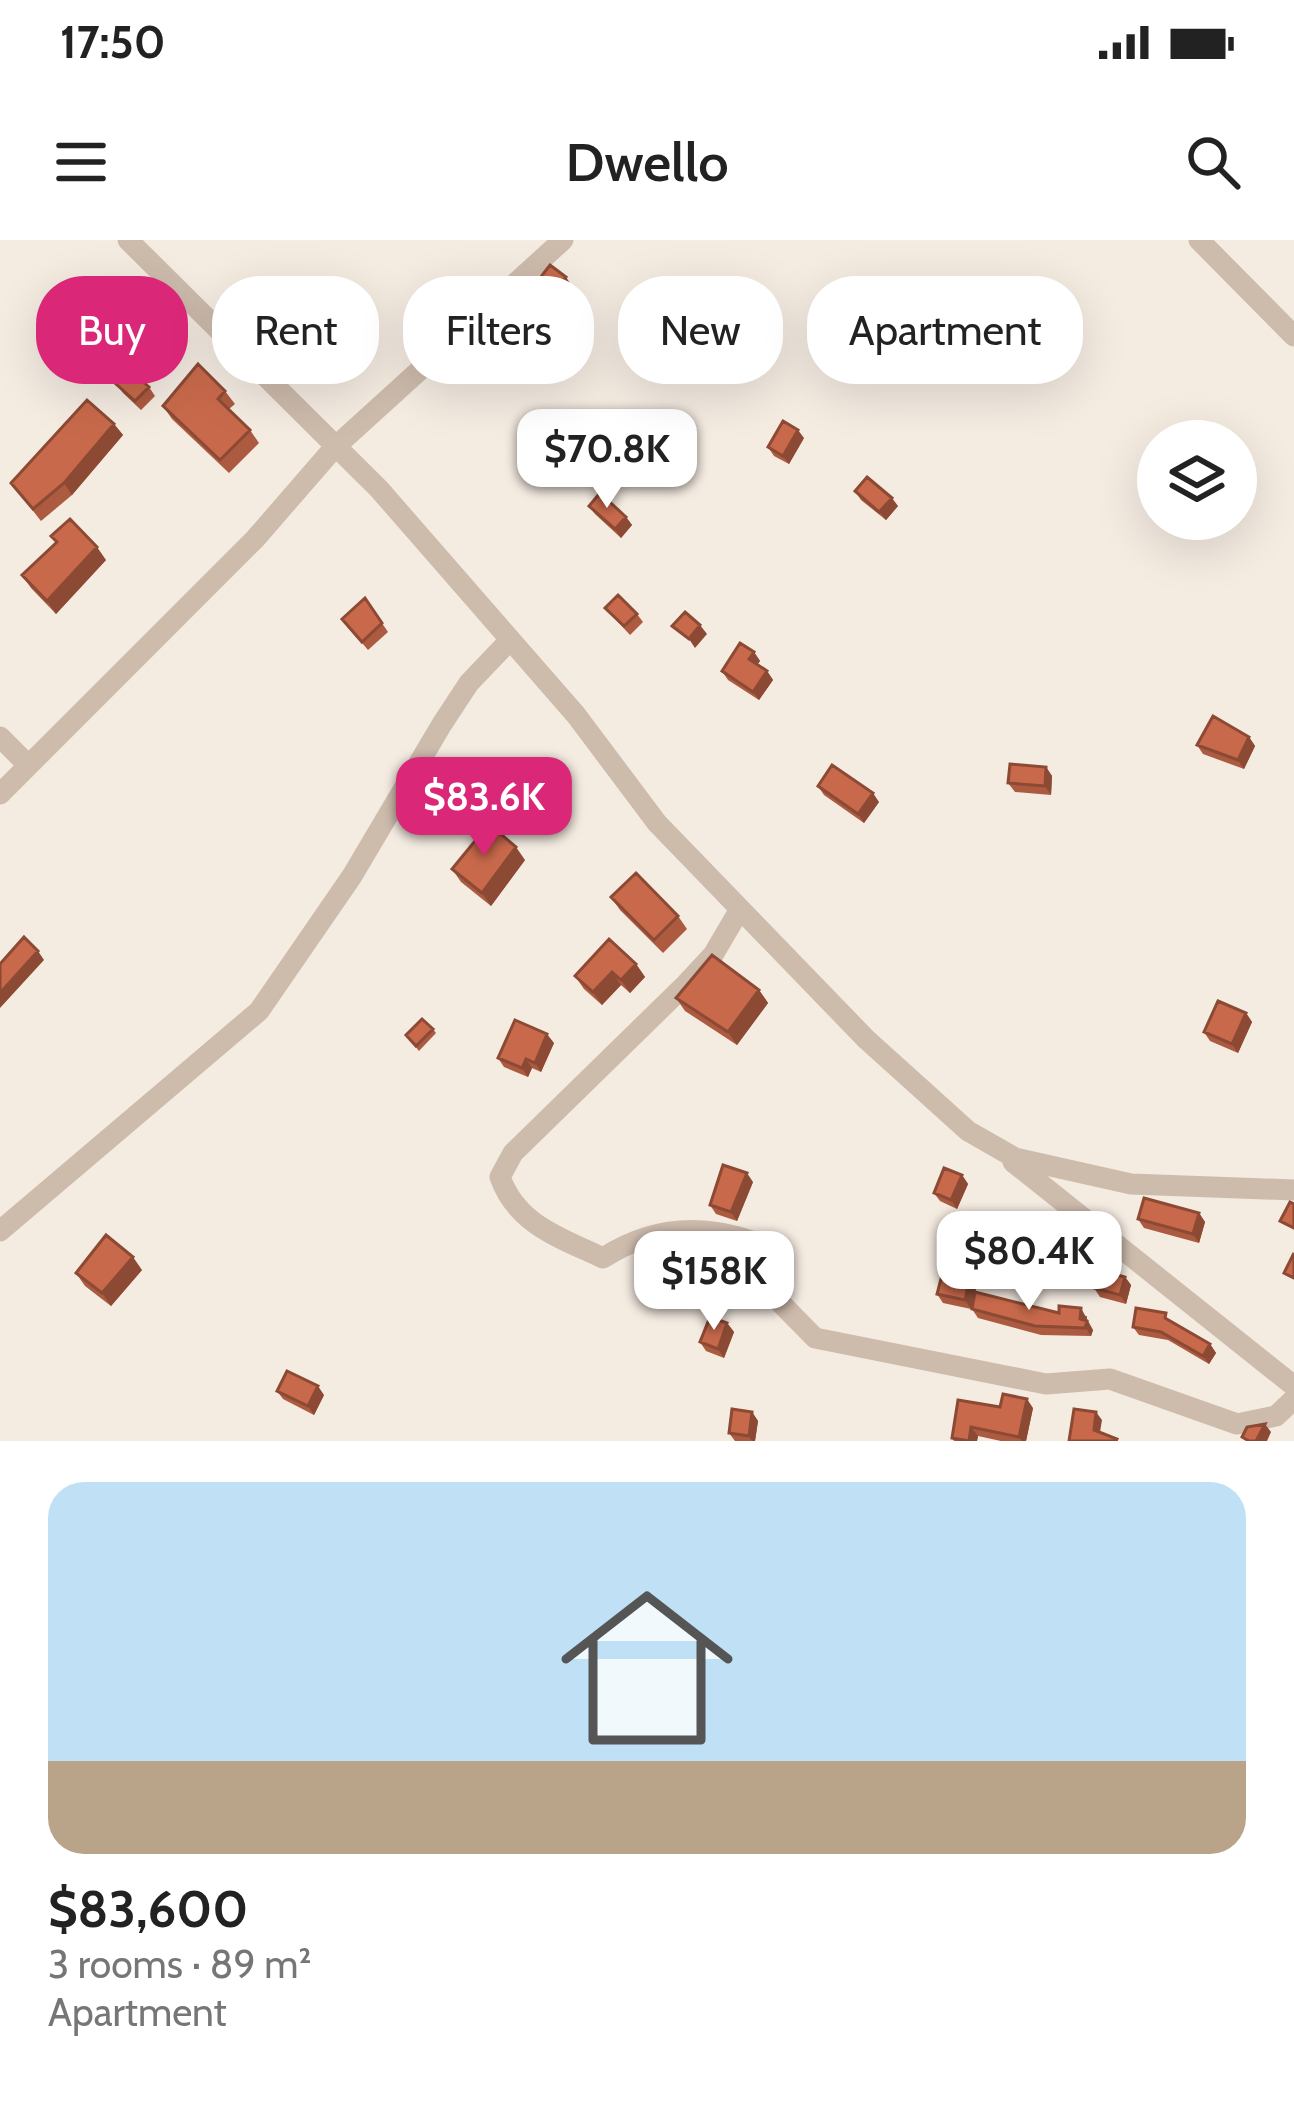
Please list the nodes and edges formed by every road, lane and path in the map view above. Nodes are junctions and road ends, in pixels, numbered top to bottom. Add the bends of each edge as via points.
1 (128, 240) edge
2 (563, 240) edge
3 (1199, 240) edge
4 (1294, 336) edge
5 (334, 448) junction
6 (510, 640) junction
7 (0, 736) edge
8 (28, 765) junction
9 (0, 794) edge
10 (740, 909) junction
11 (1001, 1151) junction
12 (1294, 1190) edge
13 (0, 1231) edge
14 (1294, 1386) edge
15 (1294, 1399) edge

1 - 5 street
2 - 5 street
3 - 4 street
5 - 6 street
5 - 8 street via 255,539
6 - 10 street via 646,811
6 - 13 street via 442,724 259,1011
7 - 8 street
8 - 9 street
10 - 11 street via 866,1039
10 - 15 street via 712,956 513,1154 500,1178 509,1202 540,1229 603,1258 626,1243 688,1228 754,1242 767,1289 815,1338 858,1351 1046,1384 1110,1379 1237,1424 1276,1416
11 - 12 street via 1132,1184
11 - 14 street

